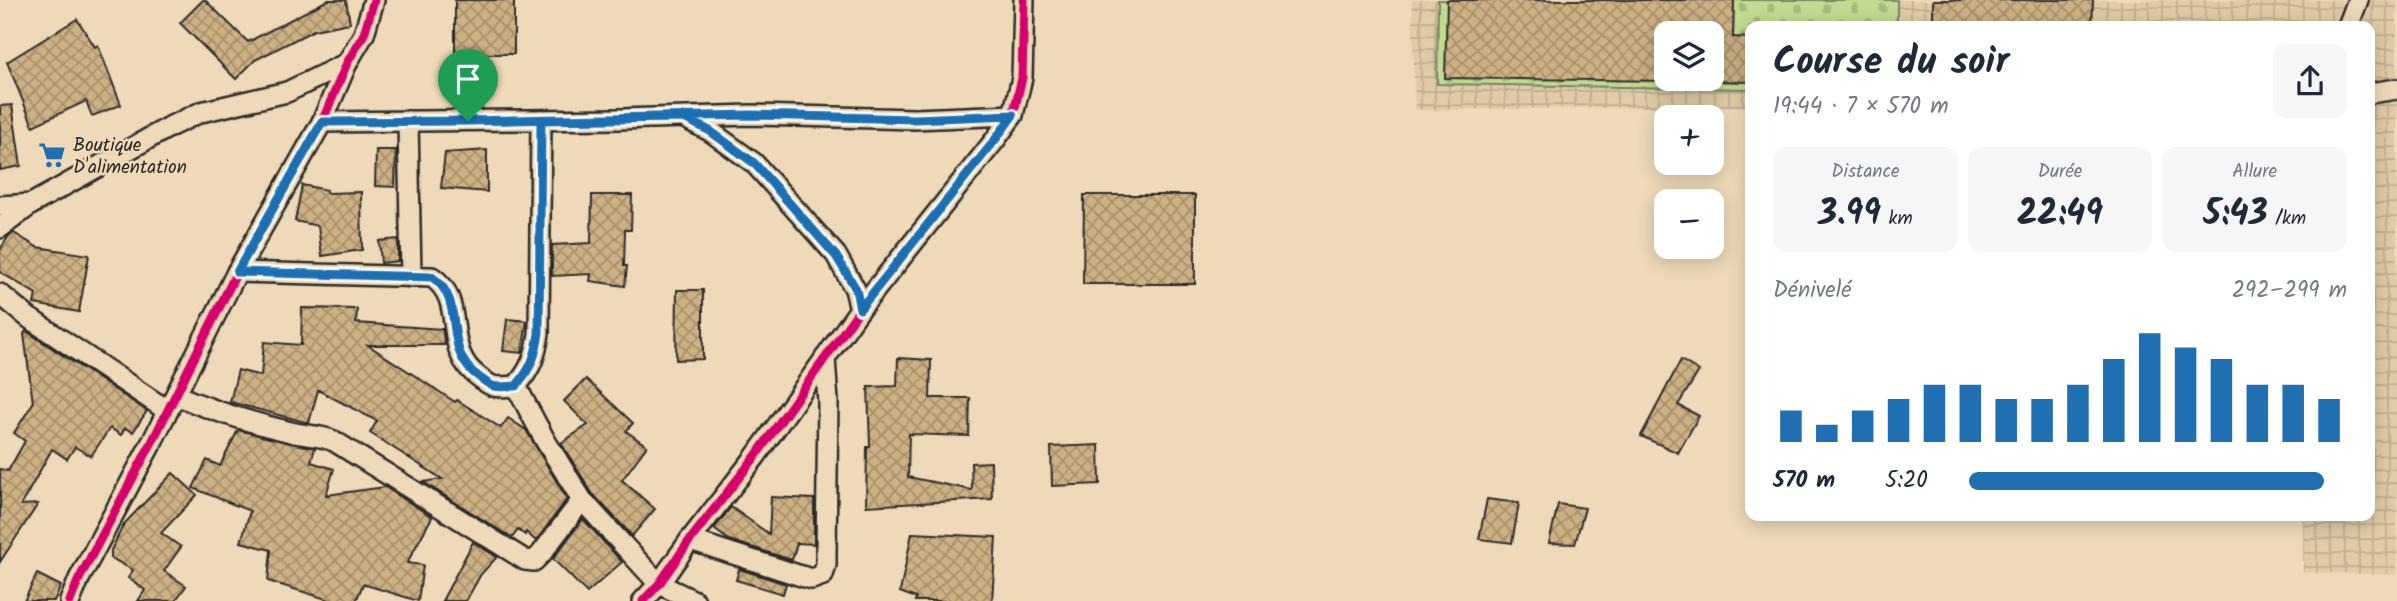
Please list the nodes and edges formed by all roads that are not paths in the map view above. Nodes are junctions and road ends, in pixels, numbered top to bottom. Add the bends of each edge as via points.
1 (374, 0) edge
2 (1024, 0) edge
3 (2358, 0) edge
4 (2350, 21) edge
5 (347, 63) junction
6 (2397, 89) edge
7 (2375, 92) edge
8 (1013, 115) junction
9 (684, 118) junction
10 (541, 120) junction
11 (408, 121) junction
12 (322, 122) junction
13 (33, 204) junction
14 (0, 206) edge
15 (0, 228) edge
16 (237, 272) junction
17 (411, 277) junction
18 (0, 295) edge
19 (860, 309) junction
20 (825, 358) junction
21 (516, 386) junction
22 (172, 403) junction
23 (582, 500) junction
24 (690, 540) junction
25 (659, 584) junction
26 (70, 601) edge
27 (643, 601) edge
28 (695, 601) edge

1 - 5 street via 364,34
2 - 8 street via 1022,78
3 - 4 street
5 - 12 street
5 - 13 street via 287,92 201,112
6 - 7 street
8 - 9 street
8 - 19 street
9 - 10 street
9 - 19 street via 754,163 836,256 856,289
10 - 11 street
10 - 21 street via 539,333 536,354
11 - 12 street
11 - 17 street
12 - 16 street
13 - 14 street
13 - 15 street
16 - 17 street
16 - 22 street
17 - 21 street via 432,277 443,284 464,363 493,386
18 - 22 street via 29,318
19 - 20 street
20 - 24 street
20 - 24 street via 826,565 822,575 812,579
21 - 23 street
22 - 23 street via 291,432 322,435 525,560 534,561 541,555
22 - 26 street
23 - 25 street
24 - 25 street
25 - 27 street
25 - 28 street

